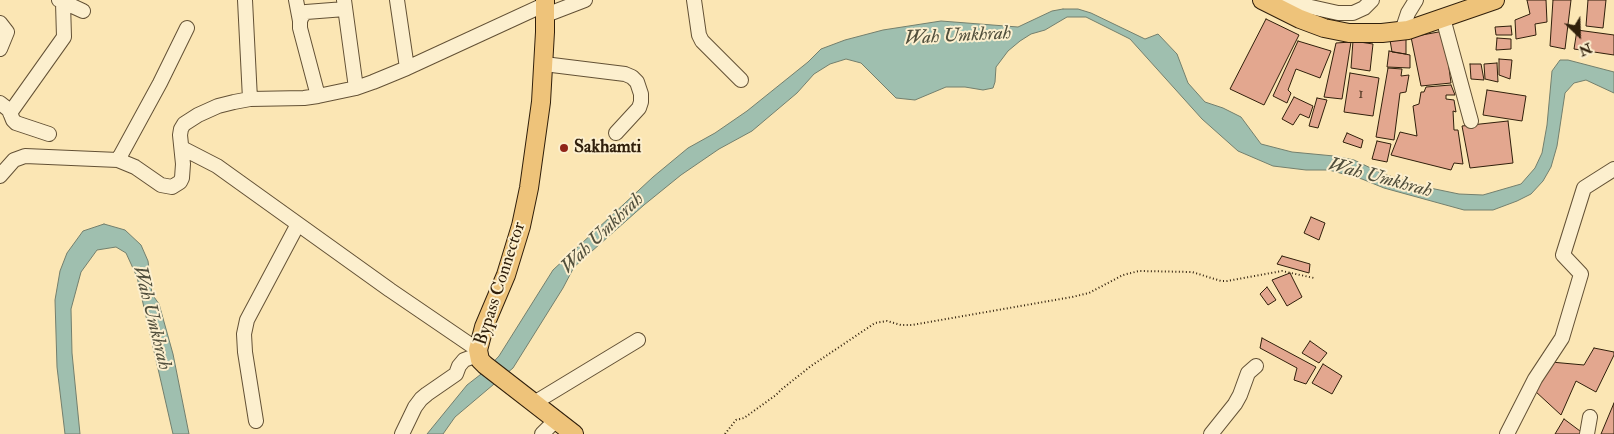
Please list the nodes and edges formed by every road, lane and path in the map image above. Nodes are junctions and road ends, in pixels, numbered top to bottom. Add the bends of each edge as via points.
1 (245, 0) edge
2 (296, 0) edge
3 (397, 0) edge
4 (585, 0) edge
5 (694, 0) edge
6 (1262, 0) edge
7 (1279, 0) edge
8 (1372, 0) edge
9 (1416, 0) edge
10 (1495, 0) edge
11 (61, 2) edge
12 (344, 4) edge
13 (546, 6) edge
14 (82, 11) dead end
15 (1443, 18) junction
16 (300, 21) junction
17 (0, 23) edge
18 (187, 28) dead end
19 (1402, 30) junction
20 (0, 49) edge
21 (544, 64) junction
22 (407, 68) junction
23 (741, 80) dead end
24 (356, 88) junction
25 (318, 96) junction
26 (250, 100) junction
27 (0, 103) edge
28 (10, 113) junction
29 (1471, 122) dead end
30 (616, 133) dead end
31 (49, 134) dead end
32 (182, 148) junction
33 (118, 160) junction
34 (1614, 169) edge
35 (0, 176) edge
36 (298, 224) junction
37 (1314, 278) dead end
38 (638, 340) dead end
39 (481, 358) junction
40 (1256, 366) dead end
41 (534, 403) junction
42 (1590, 417) dead end
43 (556, 420) junction
44 (256, 421) dead end
45 (402, 434) edge
46 (542, 434) edge
47 (574, 434) edge
48 (725, 434) edge
49 (1211, 434) edge
50 (1507, 434) edge
51 (1587, 434) edge

1 - 26 street
2 - 16 street
3 - 22 street
4 - 13 street
5 - 23 street via 702,41
6 - 19 main road via 1311,24 1337,31 1382,33
7 - 8 street via 1338,13 1353,13
9 - 19 street
10 - 15 main road
11 - 14 street
11 - 28 street via 64,37
12 - 16 street via 306,12
12 - 24 street
13 - 21 main road, Bypass Connector
13 - 22 street
15 - 19 main road
15 - 29 street
16 - 25 street
17 - 20 street via 7,32
18 - 33 street
21 - 30 street via 632,77 637,82 641,102
21 - 39 main road, Bypass Connector via 529,188 521,226 506,275 480,338
22 - 24 street
24 - 25 street
25 - 26 street
26 - 32 street via 218,106 184,124 180,135
27 - 28 street
28 - 31 street via 16,123
32 - 33 street via 182,178 172,187 161,185
32 - 36 street via 217,166
33 - 35 street via 25,156 14,160
34 - 50 street via 1584,188 1563,255 1581,274 1562,338 1535,379
36 - 39 street
36 - 44 street via 248,320 244,334
37 - 48 path via 1282,271 1227,281 1192,272 1139,271 1072,297 912,325 887,321 875,323 811,366 760,407 736,420
38 - 41 street
39 - 41 main road, Bypass Connector
39 - 45 street via 464,360 456,374 427,394 415,407
40 - 49 street via 1248,373 1235,404
41 - 43 main road, Bypass Connector
42 - 51 street
43 - 46 street
43 - 47 main road, Bypass Connector

